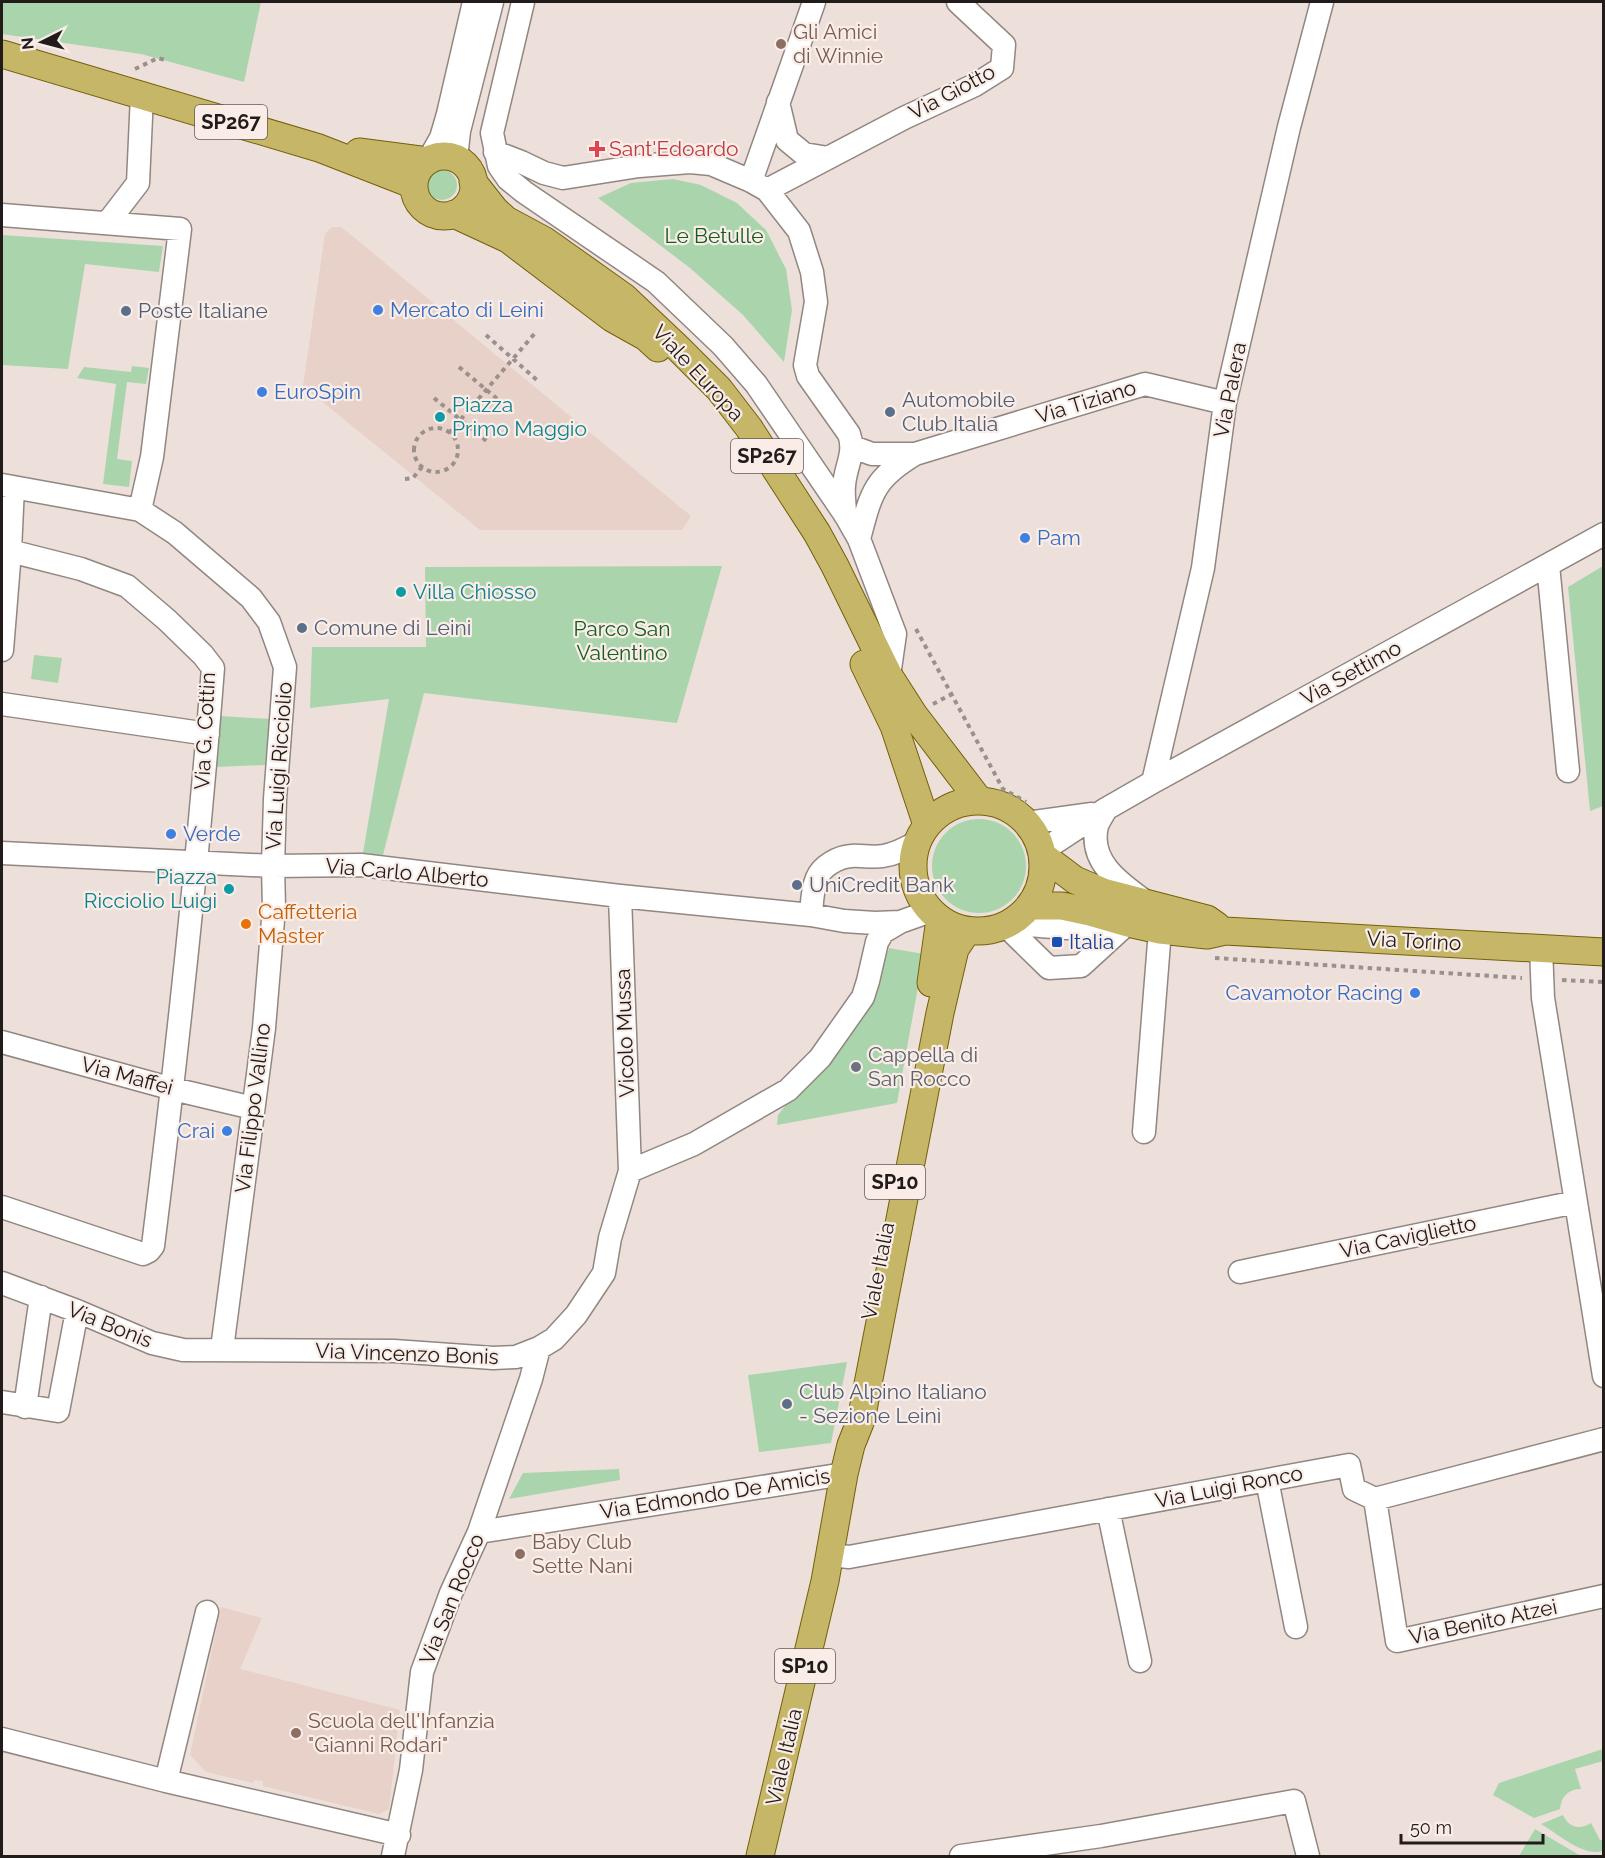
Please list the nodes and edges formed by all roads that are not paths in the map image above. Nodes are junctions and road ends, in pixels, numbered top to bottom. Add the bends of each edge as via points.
1 (474, 2) edge
2 (492, 2) edge
3 (523, 2) edge
4 (814, 2) edge
5 (958, 2) edge
6 (1322, 2) edge
7 (513, 44) junction
8 (2, 54) edge
9 (473, 78) junction
10 (142, 95) junction
11 (778, 102) junction
12 (319, 148) junction
13 (495, 152) junction
14 (828, 158) junction
15 (456, 159) junction
16 (428, 160) junction
17 (473, 182) junction
18 (414, 185) junction
19 (759, 185) junction
20 (454, 214) junction
21 (2, 215) edge
22 (108, 222) junction
23 (1225, 403) junction
24 (853, 447) junction
25 (915, 454) junction
26 (7, 486) edge
27 (140, 510) junction
28 (846, 516) junction
29 (1604, 534) edge
30 (859, 539) junction
31 (6, 550) edge
32 (1548, 565) junction
33 (2, 650) edge
34 (889, 676) junction
35 (2, 704) edge
36 (208, 734) junction
37 (1568, 771) dead end
38 (1153, 782) junction
39 (978, 800) junction
40 (1103, 811) junction
41 (1029, 814) junction
42 (922, 833) junction
43 (2, 853) edge
44 (1042, 854) junction
45 (195, 863) junction
46 (273, 866) junction
47 (620, 896) junction
48 (811, 915) junction
49 (935, 915) junction
50 (1155, 917) junction
51 (1016, 918) junction
52 (900, 922) junction
53 (1128, 923) junction
54 (967, 931) junction
55 (1541, 948) junction
56 (1604, 952) edge
57 (2, 1042) edge
58 (173, 1089) junction
59 (253, 1108) junction
60 (1144, 1132) dead end
61 (630, 1171) junction
62 (1576, 1202) junction
63 (2, 1207) edge
64 (1240, 1272) dead end
65 (2, 1283) edge
66 (1597, 1294) edge
67 (41, 1297) junction
68 (77, 1311) junction
69 (539, 1348) junction
70 (222, 1349) junction
71 (1604, 1376) edge
72 (2, 1402) edge
73 (25, 1407) junction
74 (1604, 1440) edge
75 (851, 1445) junction
76 (844, 1474) junction
77 (1267, 1480) junction
78 (1375, 1499) junction
79 (1108, 1509) junction
80 (479, 1532) junction
81 (830, 1555) junction
82 (1604, 1596) edge
83 (207, 1612) dead end
84 (1296, 1627) dead end
85 (1140, 1661) dead end
86 (2, 1739) edge
87 (166, 1781) junction
88 (396, 1846) edge
89 (760, 1857) edge
90 (961, 1857) edge
91 (1308, 1857) edge

1 - 16 street via 448,114 441,138
2 - 9 street
3 - 7 street
4 - 11 street
5 - 14 street, Via Giotto via 1004,45 1002,68
6 - 23 street, Via Palera
7 - 9 street via 493,48 484,67
7 - 13 street via 492,133
8 - 10 main road, SP267
9 - 15 street
10 - 12 main road, SP267
10 - 22 street via 138,183
11 - 14 street via 788,140 804,154
11 - 19 street
12 - 16 main road, SP267
12 - 18 main road, SP267
13 - 19 street via 563,178 690,162 711,164
13 - 28 street via 499,166 524,192 656,282 723,346 756,384
14 - 19 street, Via Giotto
15 - 16 main road
15 - 17 main road
16 - 18 main road
17 - 20 main road via 469,202
17 - 34 main road, Viale Europa / SP267 via 506,220 545,241 624,297 718,390 749,428 817,533
18 - 20 main road via 419,204 426,211 435,215
19 - 24 street via 799,231 812,272 816,302 805,365 808,376 849,434
20 - 42 main road, Viale Europa / SP267 via 508,239 612,318 646,337 706,397 797,527 822,573 894,726
21 - 22 street
22 - 27 street via 180,229 152,457
23 - 25 street, Via Tiziano via 1144,384
23 - 38 street, Via Palera via 1203,568
24 - 25 street, Via Tiziano via 872,454
24 - 28 street via 844,480
25 - 30 street, Via Tiziano via 896,465 875,489
26 - 27 street, Via Luigi Ricciolio
26 - 31 street
27 - 46 street, Via Luigi Ricciolio via 175,533 251,598 269,622 285,668
28 - 30 street
29 - 32 street, Via Settimo
30 - 34 street via 895,634
31 - 33 street
31 - 36 street, Via G. Cottin via 81,569 128,586 167,620 213,668
32 - 37 street
32 - 38 street, Via Settimo
34 - 39 main road, Viale Europa / SP267
35 - 36 street
36 - 45 street, Via G. Cottin
38 - 40 street, Via Settimo
39 - 41 main road
39 - 42 main road via 959,803 942,812
40 - 41 street, Via Settimo
40 - 44 street, Via Settimo
40 - 50 street via 1096,837 1102,862
41 - 44 main road
42 - 48 street via 903,850 885,856 851,856 828,865 814,885
42 - 49 main road via 913,866 914,879 923,902
43 - 45 street, Via Carlo Alberto
44 - 50 main road, Via Torino via 1075,880
44 - 51 main road via 1041,886
45 - 46 street, Via Carlo Alberto
45 - 58 street, Via G. Cottin
46 - 47 street, Via Carlo Alberto via 361,865
46 - 59 street, Via Filippo Vallino via 274,908
47 - 48 street, Via Carlo Alberto
47 - 61 street, Vicolo Mussa
48 - 52 street, Via Carlo Alberto via 844,921
49 - 52 street, Via Carlo Alberto
49 - 54 main road via 952,927
49 - 75 main road, Viale Italia / SP10 via 927,1011 850,1419
50 - 53 main road, Via Torino
50 - 55 main road, Via Torino via 1207,919 1225,931
50 - 60 street
51 - 53 main road, Via Torino via 1062,906
51 - 53 street via 1049,968 1081,966
51 - 54 main road via 987,932
52 - 61 street via 883,932 877,942 858,1005 820,1058 788,1090 694,1144
54 - 75 main road, Viale Italia / SP10 via 955,949 940,1013 861,1420
55 - 56 main road, Via Torino
55 - 62 street via 1543,998 1567,1088
57 - 58 street, Via Maffei
58 - 59 street, Via Maffei
58 - 63 street, Via G. Cottin via 153,1246 149,1251 143,1254
59 - 70 street, Via Filippo Vallino
61 - 69 street, Via Vincenzo Bonis via 604,1273 576,1315 554,1339
62 - 64 street, Via Caviglietto
62 - 66 street
65 - 67 street, Via Bonis
66 - 71 street
67 - 68 street, Via Bonis
67 - 73 street
68 - 70 street, Via Bonis via 166,1347
68 - 73 street via 58,1411
69 - 70 street, Via Vincenzo Bonis via 516,1357 493,1358 394,1351
69 - 80 street, Via San Rocco
72 - 73 street
74 - 78 street
75 - 76 main road, Viale Italia / SP10
76 - 80 street, Via Edmondo De Amicis
76 - 81 main road, Viale Italia / SP10
77 - 78 street, Via Luigi Ronco via 1349,1464 1354,1489
77 - 79 street, Via Luigi Ronco
77 - 84 street
78 - 82 street, Via Benito Atzei via 1397,1641
79 - 81 street, Via Luigi Ronco via 849,1557
79 - 85 street
80 - 88 street, Via San Rocco via 422,1672 411,1770
81 - 89 main road, Viale Italia / SP10
83 - 87 street
86 - 87 street
87 - 88 street
90 - 91 street via 1294,1801

